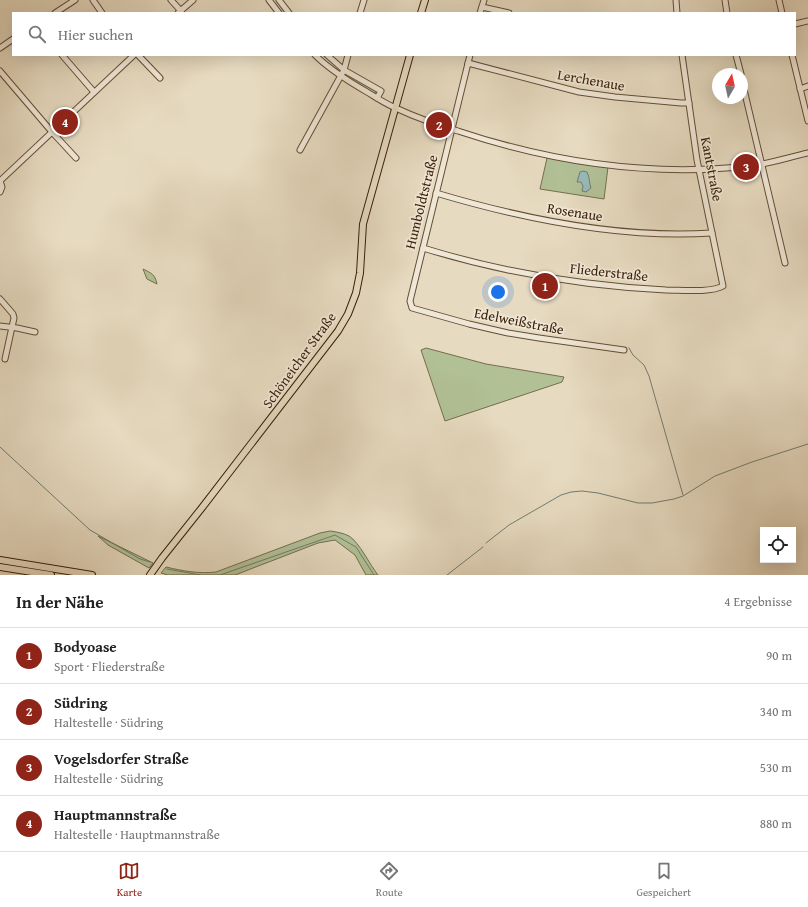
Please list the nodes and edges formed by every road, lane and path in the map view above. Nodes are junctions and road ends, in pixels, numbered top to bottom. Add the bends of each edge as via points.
1 (75, 0) edge
2 (92, 0) edge
3 (171, 0) edge
4 (193, 0) edge
5 (269, 0) edge
6 (279, 0) edge
7 (364, 0) edge
8 (425, 0) edge
9 (484, 0) edge
10 (676, 0) edge
11 (725, 0) edge
12 (779, 0) edge
13 (482, 7) junction
14 (181, 10) edge
15 (56, 12) edge
16 (101, 12) edge
17 (278, 12) edge
18 (288, 12) edge
19 (360, 12) edge
20 (422, 12) edge
21 (480, 12) edge
22 (504, 12) edge
23 (677, 12) edge
24 (727, 12) edge
25 (782, 12) edge
26 (808, 21) edge
27 (796, 24) edge
28 (12, 40) edge
29 (0, 48) edge
30 (63, 56) edge
31 (133, 56) edge
32 (139, 56) edge
33 (316, 56) edge
34 (328, 56) edge
35 (348, 56) edge
36 (410, 56) edge
37 (470, 56) edge
38 (682, 56) edge
39 (736, 56) edge
40 (792, 56) edge
41 (468, 64) junction
42 (739, 68) edge
43 (344, 70) junction
44 (0, 71) edge
45 (341, 76) junction
46 (160, 78) dead end
47 (808, 86) edge
48 (800, 89) junction
49 (94, 92) junction
50 (377, 98) junction
51 (688, 102) junction
52 (747, 104) edge
53 (395, 108) junction
54 (808, 121) edge
55 (451, 129) junction
56 (52, 132) junction
57 (300, 150) dead end
58 (808, 153) edge
59 (76, 158) dead end
60 (761, 164) junction
61 (699, 169) junction
62 (0, 181) edge
63 (0, 192) edge
64 (436, 193) junction
65 (712, 233) junction
66 (423, 248) junction
67 (785, 263) dead end
68 (723, 286) joint
69 (0, 299) edge
70 (412, 308) joint
71 (0, 326) edge
72 (12, 327) junction
73 (35, 332) dead end
74 (624, 350) dead end
75 (5, 359) dead end
76 (0, 560) edge
77 (0, 567) edge
78 (51, 575) edge
79 (92, 575) edge
80 (150, 575) edge

1 - 15 street
2 - 16 street
3 - 14 street
4 - 14 street
5 - 17 street
6 - 18 street
7 - 19 street
8 - 20 main road
9 - 13 street
10 - 23 street
11 - 24 street
12 - 25 street
13 - 21 street
13 - 22 street
26 - 27 street
28 - 29 street
30 - 49 street
31 - 49 street
32 - 46 street
33 - 45 street
34 - 43 street
35 - 43 street
36 - 53 main road, Schöneicher Straße
37 - 41 street, Humboldtstraße
38 - 51 street, Kantstraße
39 - 42 street
40 - 48 street
41 - 51 street, Lerchenaue via 581,93
41 - 55 street, Humboldtstraße
43 - 45 street
43 - 50 street via 381,92
44 - 56 street
45 - 50 street
45 - 57 street
47 - 48 street
48 - 54 street
49 - 56 street
50 - 53 street
51 - 61 street, Kantstraße
52 - 60 street
53 - 55 street
53 - 80 main road, Schöneicher Straße via 364,224 357,288 346,318
55 - 61 street via 502,145 568,159 618,166
55 - 64 street, Humboldtstraße
56 - 59 street
56 - 62 street
58 - 60 street
60 - 61 street via 741,168
60 - 67 street
61 - 65 street, Kantstraße
62 - 63 street
64 - 65 street, Rosenaue via 521,215 583,226 650,233
64 - 66 street, Humboldtstraße
65 - 68 street, Kantstraße
66 - 68 street, Fliederstraße via 532,274 608,285 695,291
66 - 70 street, Humboldtstraße via 410,301
69 - 72 street via 13,314
70 - 74 street, Edelweißstraße via 508,333
71 - 72 street
72 - 73 street
72 - 75 street
76 - 79 main road
77 - 78 main road

